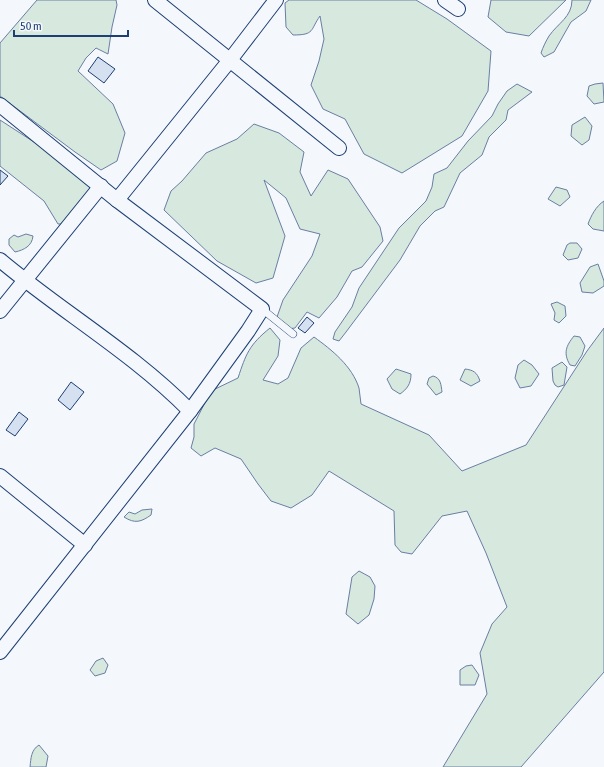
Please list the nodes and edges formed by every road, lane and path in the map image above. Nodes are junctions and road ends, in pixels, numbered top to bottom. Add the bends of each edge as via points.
1 (155, 0) edge
2 (276, 0) edge
3 (445, 0) edge
4 (458, 9) dead end
5 (230, 60) junction
6 (0, 105) edge
7 (339, 148) dead end
8 (101, 186) junction
9 (117, 200) junction
10 (0, 260) edge
11 (25, 280) junction
12 (262, 309) junction
13 (0, 311) edge
14 (293, 334) dead end
15 (190, 411) junction
16 (0, 476) edge
17 (85, 545) junction
18 (0, 652) edge

1 - 5 street
2 - 5 street
3 - 4 street
5 - 7 street
5 - 9 street
6 - 8 street
8 - 9 street
8 - 11 street
9 - 12 street
10 - 11 street
11 - 13 street
11 - 15 street via 159,382
12 - 14 lane
12 - 15 street
15 - 17 street
16 - 17 street
17 - 18 street

